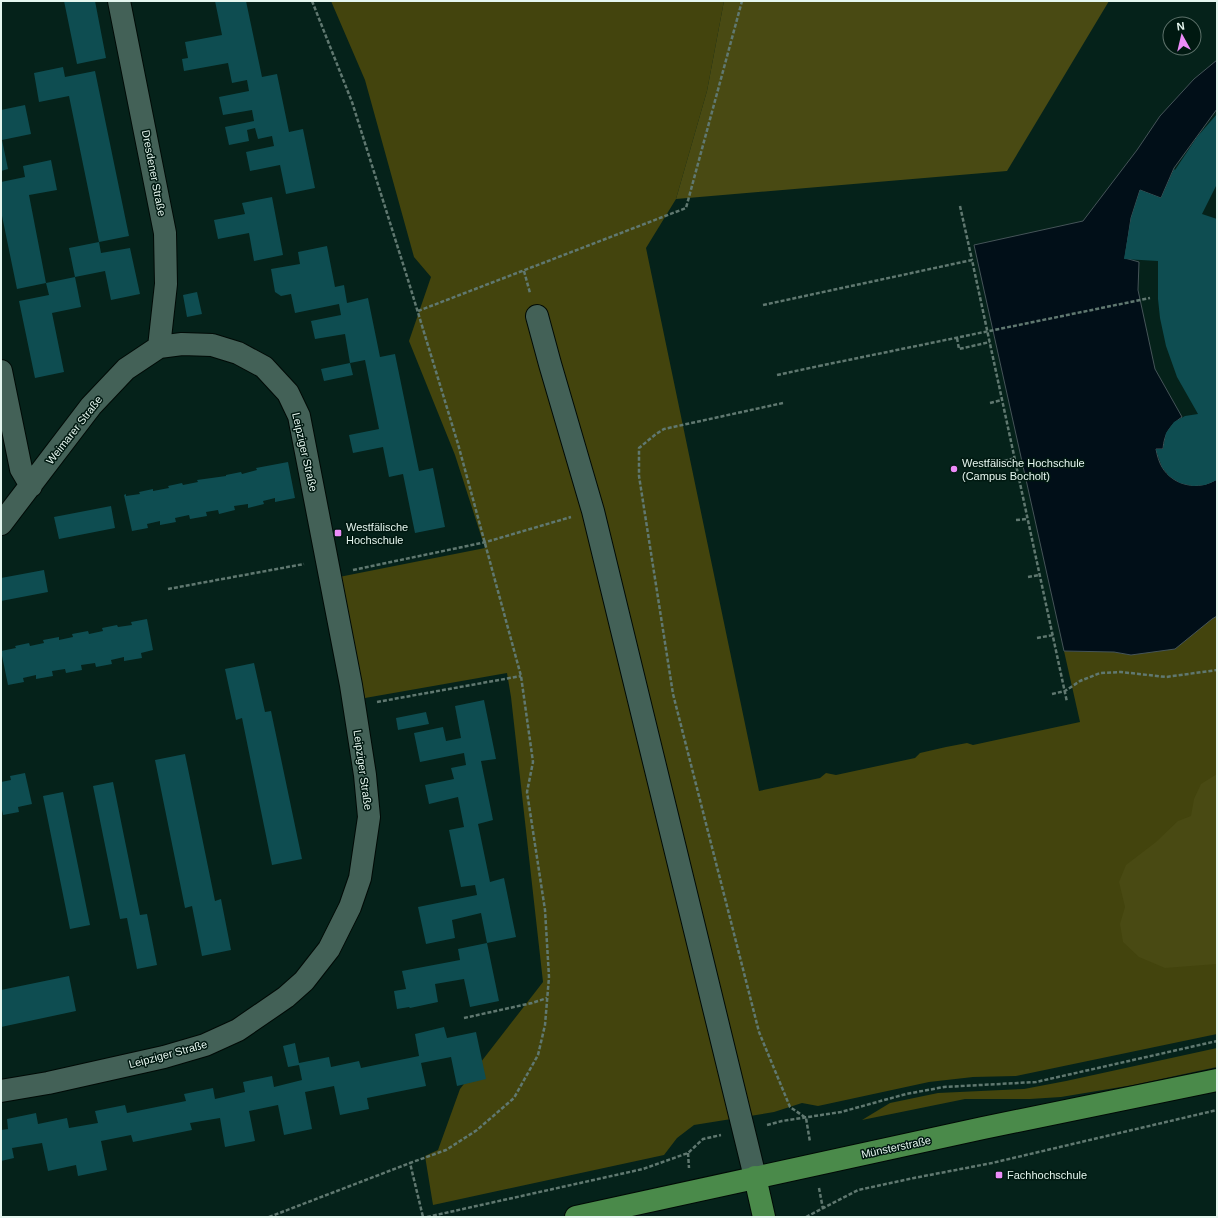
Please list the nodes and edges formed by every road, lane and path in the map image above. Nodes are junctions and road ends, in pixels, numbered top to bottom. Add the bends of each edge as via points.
1 (119, 1) edge
2 (312, 1) edge
3 (742, 1) edge
4 (960, 206) dead end
5 (972, 260) junction
6 (1150, 298) dead end
7 (763, 305) dead end
8 (418, 311) junction
9 (537, 316) dead end
10 (957, 338) junction
11 (990, 342) junction
12 (159, 348) junction
13 (1, 371) edge
14 (778, 375) dead end
15 (1002, 400) junction
16 (784, 403) dead end
17 (990, 403) dead end
18 (1015, 458) junction
19 (1004, 461) dead end
20 (31, 486) junction
21 (593, 511) junction
22 (1027, 519) junction
23 (1016, 520) dead end
24 (1, 524) edge
25 (486, 542) junction
26 (328, 568) junction
27 (1040, 575) junction
28 (1028, 577) dead end
29 (168, 590) dead end
30 (1053, 636) junction
31 (1037, 638) dead end
32 (1217, 670) edge
33 (520, 676) junction
34 (1065, 691) junction
35 (1052, 694) dead end
36 (1067, 702) dead end
37 (354, 706) junction
38 (547, 998) junction
39 (464, 1018) dead end
40 (1217, 1041) edge
41 (1217, 1080) edge
42 (1, 1091) edge
43 (1217, 1110) edge
44 (806, 1118) junction
45 (744, 1130) junction
46 (410, 1163) junction
47 (755, 1177) junction
48 (269, 1217) edge
49 (423, 1217) edge
50 (428, 1217) edge
51 (576, 1217) edge
52 (764, 1217) edge
53 (806, 1217) edge

1 - 12 street, Dresdener Straße via 165,233 166,284
2 - 8 path via 352,102
3 - 8 path via 686,208
4 - 5 path
5 - 7 path
5 - 11 path
6 - 10 path, bridge
8 - 25 path
9 - 21 street
10 - 11 path via 959,349
10 - 14 path, bridge
11 - 15 path
12 - 20 street, Weimarer Straße via 126,369 91,406
12 - 26 street, Leipziger Straße via 182,344 212,345 238,354 264,367 288,393 299,416
13 - 20 street via 21,469
15 - 17 path
15 - 18 path
16 - 44 path via 664,429 639,448 639,476 674,694 757,1024 790,1107
18 - 19 path
18 - 22 path
20 - 24 street, Weimarer Straße
21 - 25 path
21 - 45 street
22 - 23 path
22 - 27 path
25 - 26 path
25 - 33 path
26 - 29 path
26 - 37 street, Leipziger Straße
27 - 28 path
27 - 30 path
30 - 31 path
30 - 34 path
32 - 34 path via 1166,677 1121,672 1100,673 1080,681
33 - 37 path
33 - 38 path via 533,762 527,792 545,910 549,977
34 - 35 path
34 - 36 path
37 - 42 street, Leipziger Straße via 370,817 360,878 350,907 329,949 304,982 238,1030 205,1045 164,1057
38 - 39 path
38 - 46 path via 545,1025 538,1055 514,1098 477,1130 446,1150
40 - 44 path via 1036,1082 944,1087
41 - 47 main road, Münsterstraße
43 - 53 path via 992,1163 858,1190
44 - 45 path
45 - 47 street
45 - 50 path via 702,1139 688,1153 643,1169
46 - 48 path
46 - 49 path
47 - 51 main road, Münsterstraße
47 - 52 main road

